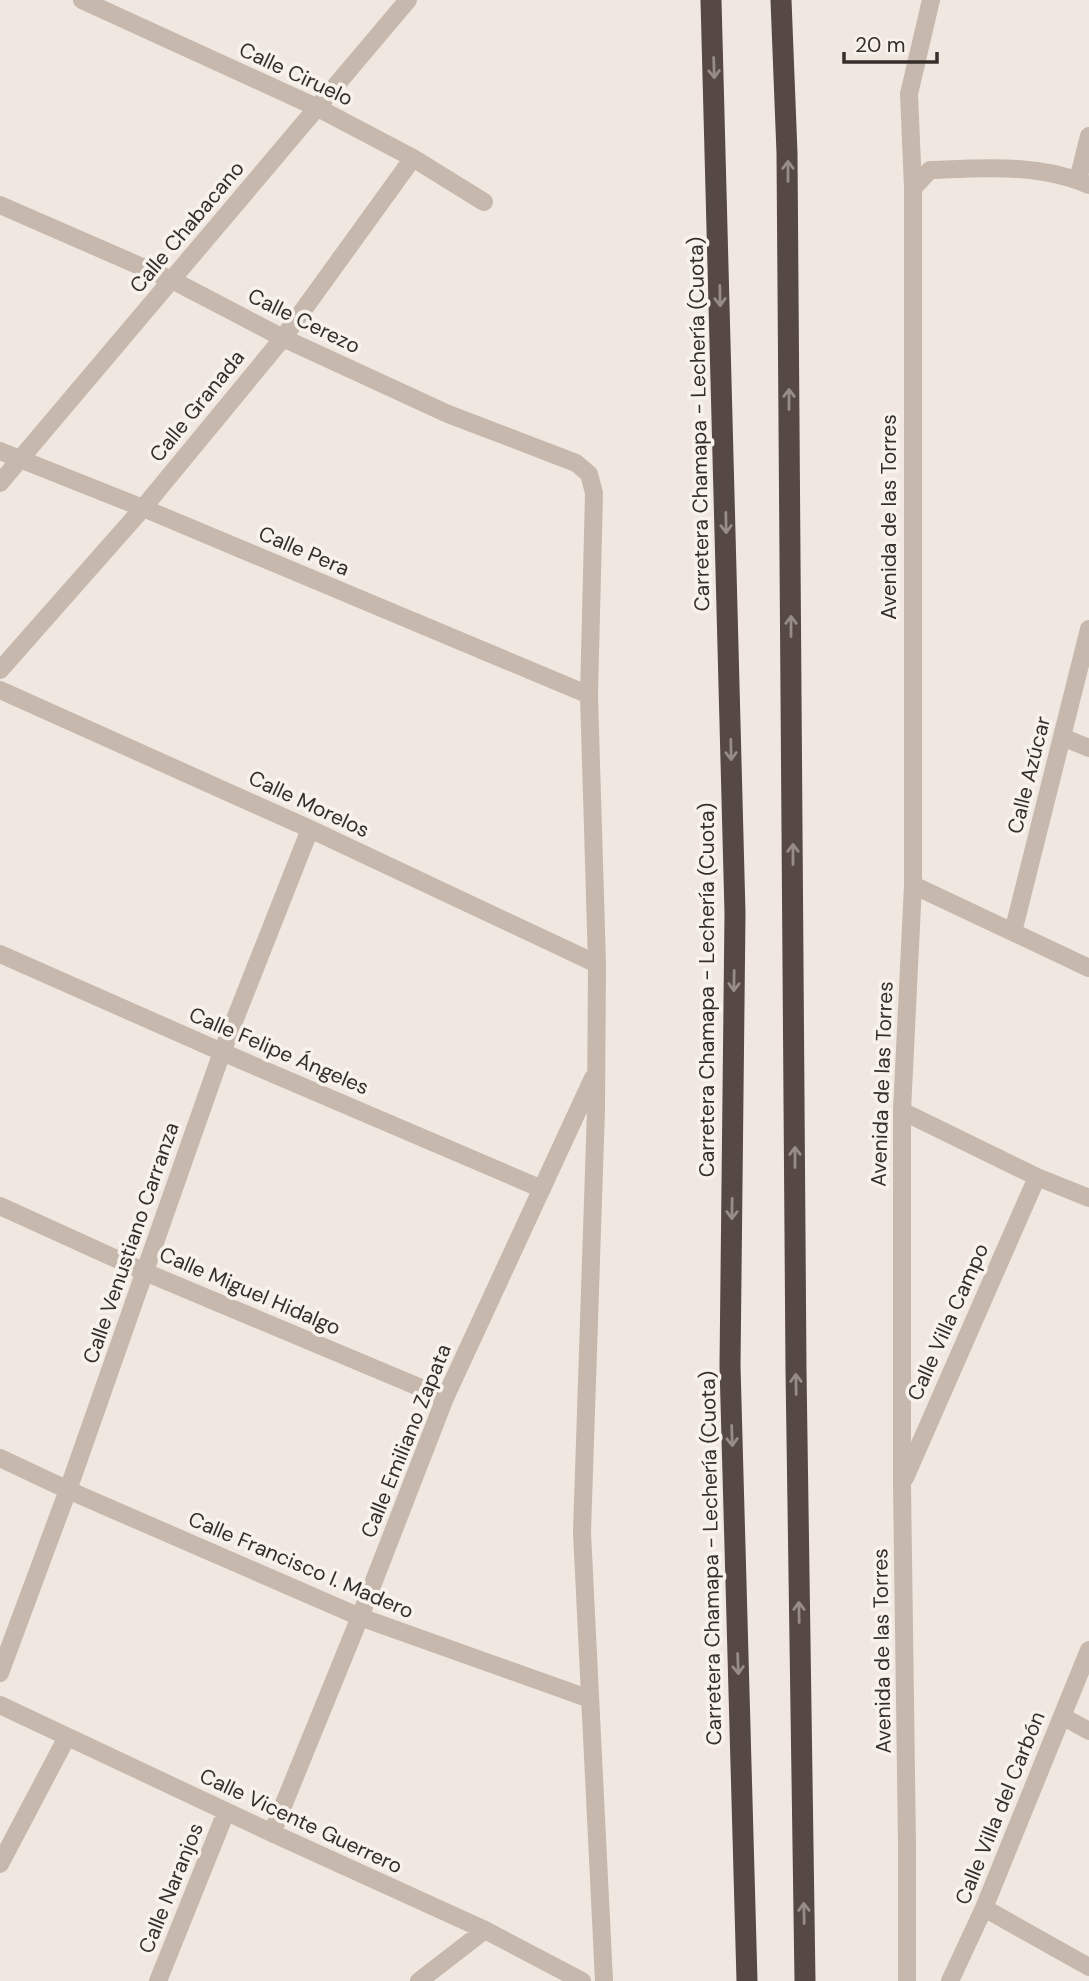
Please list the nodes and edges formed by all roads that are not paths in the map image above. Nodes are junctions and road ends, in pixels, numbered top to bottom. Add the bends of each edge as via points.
1 (82, 0) edge
2 (408, 0) edge
3 (711, 0) edge
4 (781, 0) edge
5 (930, 0) edge
6 (318, 108) junction
7 (1089, 136) edge
8 (413, 158) junction
9 (1083, 183) edge
10 (913, 187) junction
11 (484, 202) dead end
12 (0, 205) edge
13 (172, 280) junction
14 (283, 338) junction
15 (0, 451) edge
16 (19, 460) junction
17 (0, 483) edge
18 (143, 508) junction
19 (1089, 629) edge
20 (0, 670) edge
21 (0, 690) edge
22 (589, 695) junction
23 (1062, 737) junction
24 (1089, 748) edge
25 (310, 829) junction
26 (912, 886) junction
27 (1013, 932) junction
28 (0, 954) edge
29 (597, 964) junction
30 (1089, 968) edge
31 (222, 1052) junction
32 (596, 1071) junction
33 (902, 1111) junction
34 (1037, 1177) junction
35 (542, 1189) junction
36 (1089, 1198) edge
37 (0, 1206) edge
38 (145, 1272) junction
39 (445, 1398) junction
40 (0, 1458) edge
41 (902, 1485) junction
42 (68, 1490) junction
43 (360, 1617) junction
44 (1089, 1650) edge
45 (0, 1673) edge
46 (590, 1699) junction
47 (0, 1705) edge
48 (1062, 1716) junction
49 (1089, 1731) edge
50 (67, 1737) junction
51 (226, 1812) junction
52 (272, 1833) junction
53 (0, 1864) edge
54 (984, 1908) junction
55 (485, 1930) junction
56 (1089, 1966) edge
57 (158, 1981) edge
58 (419, 1981) edge
59 (582, 1981) edge
60 (604, 1981) edge
61 (747, 1981) edge
62 (805, 1981) edge
63 (907, 1981) edge
64 (950, 1981) edge

1 - 6 street, Calle Ciruelo
2 - 6 street, Calle Chabacano
3 -> 61 highway, Carretera Chamapa - Lechería (Cuota) via 734,899 730,1366
62 -> 4 highway via 788,180
5 - 10 street, Avenida de las Torres via 909,94
6 - 8 street, Calle Ciruelo
6 - 13 street, Calle Chabacano
7 - 9 street
8 - 11 street, Calle Ciruelo
8 - 14 street, Calle Granada
9 - 10 street via 1009,167 930,170
10 - 26 street, Avenida de las Torres
12 - 13 street, Calle Cerezo
13 - 14 street, Calle Cerezo
13 - 16 street, Calle Chabacano
14 - 18 street, Calle Granada
14 - 22 street, Calle Cerezo via 448,414 576,463 589,474 594,493
15 - 16 street, Calle Pera
16 - 17 street, Calle Chabacano
16 - 18 street, Calle Pera
18 - 20 street, Calle Granada
18 - 22 street, Calle Pera
19 - 23 street, Calle Azúcar
21 - 25 street, Calle Morelos
22 - 29 street
23 - 24 street
23 - 27 street, Calle Azúcar
25 - 29 street, Calle Morelos
25 - 31 street, Calle Venustiano Carranza
26 - 27 street
26 - 33 street, Avenida de las Torres
27 - 30 street
28 - 31 street, Calle Felipe Ángeles
29 - 32 street
31 - 35 street, Calle Felipe Ángeles
31 - 38 street, Calle Venustiano Carranza
32 - 35 street, Calle Emiliano Zapata
32 - 46 street via 582,1532
33 - 34 street
33 - 41 street, Avenida de las Torres
34 - 36 street
34 - 41 street, Calle Villa Campo
35 - 39 street, Calle Emiliano Zapata
37 - 38 street, Calle Miguel Hidalgo
38 - 39 street, Calle Miguel Hidalgo
38 - 42 street, Calle Venustiano Carranza
39 - 43 street, Calle Emiliano Zapata
40 - 42 street, Calle Francisco I. Madero
41 - 63 street, Avenida de las Torres
42 - 43 street, Calle Francisco I. Madero
42 - 45 street, Calle Venustiano Carranza
43 - 46 street, Calle Francisco I. Madero
43 - 52 street, Calle Emiliano Zapata
44 - 48 street, Calle Villa del Carbón
46 - 60 street
47 - 50 street, Calle Vicente Guerrero
48 - 49 street
48 - 54 street, Calle Villa del Carbón
50 - 51 street, Calle Vicente Guerrero
50 - 53 street
51 - 52 street, Calle Vicente Guerrero
51 - 57 street, Calle Naranjos
52 - 55 street, Calle Vicente Guerrero
54 - 56 street
54 - 64 street, Calle Villa del Carbón
55 - 58 street
55 - 59 street, Calle Vicente Guerrero

